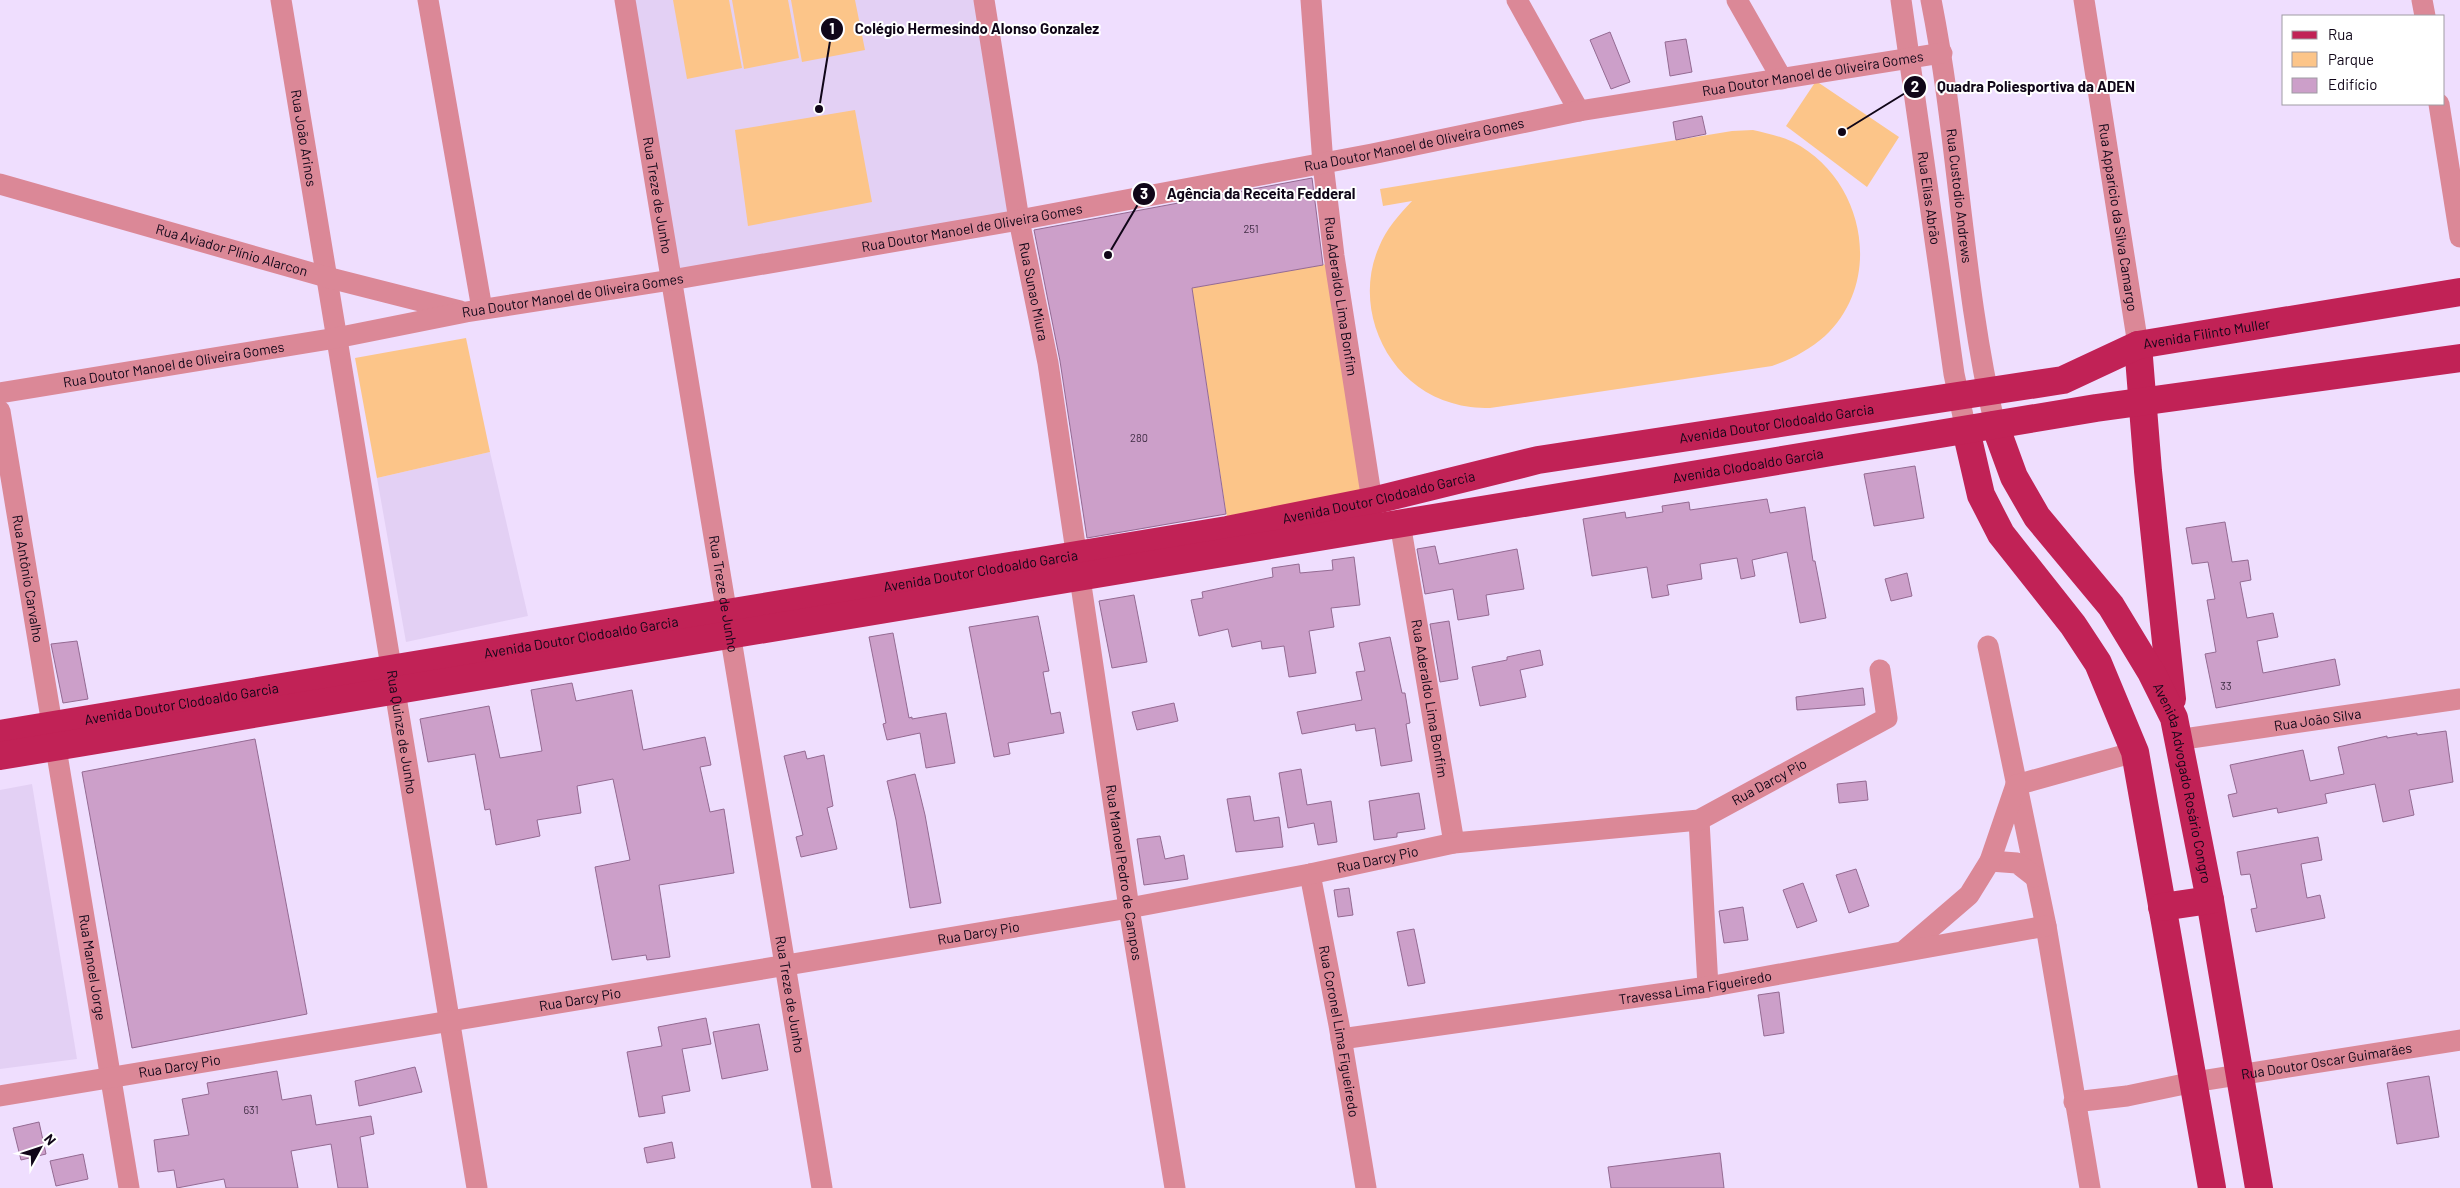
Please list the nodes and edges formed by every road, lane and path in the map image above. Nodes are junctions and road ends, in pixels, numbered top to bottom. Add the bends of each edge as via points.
1 (281, 0) edge
2 (428, 0) edge
3 (625, 0) edge
4 (984, 0) edge
5 (1311, 0) edge
6 (1517, 0) edge
7 (1737, 0) edge
8 (1901, 0) edge
9 (1931, 0) edge
10 (2084, 0) edge
11 (2422, 0) edge
12 (2425, 15) edge
13 (1942, 53) junction
14 (1910, 58) junction
15 (1782, 79) junction
16 (2439, 105) edge
17 (1579, 111) junction
18 (1323, 164) junction
19 (0, 184) edge
20 (1019, 220) junction
21 (2460, 237) edge
22 (326, 277) junction
23 (671, 280) junction
24 (2460, 292) edge
25 (473, 311) junction
26 (336, 338) junction
27 (2138, 345) junction
28 (2460, 358) edge
29 (1987, 392) junction
30 (0, 393) edge
31 (1959, 396) junction
32 (2143, 402) junction
33 (0, 411) edge
34 (1995, 425) junction
35 (1966, 430) junction
36 (1721, 432) junction
37 (1674, 440) junction
38 (1726, 469) junction
39 (1680, 477) junction
40 (1372, 502) junction
41 (1400, 523) junction
42 (1079, 566) junction
43 (730, 623) junction
44 (1988, 646) dead end
45 (1880, 670) dead end
46 (393, 680) junction
47 (2460, 699) edge
48 (2176, 729) junction
49 (0, 734) edge
50 (55, 736) junction
51 (2135, 752) junction
52 (0, 756) edge
53 (2016, 785) junction
54 (1699, 820) junction
55 (1454, 843) junction
56 (1990, 861) junction
57 (1310, 874) junction
58 (2035, 877) junction
59 (2210, 900) junction
60 (2162, 907) junction
61 (1128, 908) junction
62 (2046, 926) junction
63 (1905, 950) junction
64 (786, 964) junction
65 (1708, 987) junction
66 (450, 1020) junction
67 (1341, 1039) junction
68 (2460, 1040) edge
69 (2240, 1075) junction
70 (111, 1077) junction
71 (2194, 1082) junction
72 (0, 1096) edge
73 (2074, 1102) junction
74 (129, 1188) edge
75 (477, 1188) edge
76 (822, 1188) edge
77 (1175, 1188) edge
78 (1366, 1188) edge
79 (2090, 1188) edge
80 (2212, 1188) edge
81 (2259, 1188) edge

1 - 22 street, Rua João Arinos
2 - 25 street
3 - 23 street, Rua Treze de Junho
4 - 20 street, Rua Sunao Miura
5 - 18 street, Rua Aderaldo Lima Bonfim
6 - 17 street
7 - 15 street
8 - 14 street, Rua Elias Abrão
9 - 13 street, Rua Custodio Andrews
10 - 27 street, Rua Apparício da Silva Camargo
11 - 12 street
13 - 14 street, Rua Doutor Manoel de Oliveira Gomes
13 - 29 street, Rua Custodio Andrews
14 - 15 street, Rua Doutor Manoel de Oliveira Gomes
14 - 31 street, Rua Elias Abrão
15 - 17 street, Rua Doutor Manoel de Oliveira Gomes
16 - 21 street
17 - 18 street, Rua Doutor Manoel de Oliveira Gomes
18 - 20 street, Rua Doutor Manoel de Oliveira Gomes
18 - 40 street, Rua Aderaldo Lima Bonfim
19 - 22 street, Rua Aviador Plínio Alarcon
20 - 23 street, Rua Doutor Manoel de Oliveira Gomes
20 - 42 street, Rua Sunao Miura via 1048,362
22 - 25 street, Rua Aviador Plínio Alarcon
22 - 26 street, Rua Quinze de Junho
23 - 25 street, Rua Doutor Manoel de Oliveira Gomes
23 - 43 street, Rua Treze de Junho
24 - 27 main road, Avenida Filinto Muller
25 - 26 street, Rua Doutor Manoel de Oliveira Gomes
26 - 30 street, Rua Doutor Manoel de Oliveira Gomes
26 - 46 street, Rua Quinze de Junho
27 - 29 main road, Avenida Filinto Muller via 2063,380
27 - 32 main road
28 - 32 main road
29 - 31 main road, Avenida Filinto Muller
29 - 34 street, Rua Custodio Andrews
31 - 35 street, Rua Elias Abrão
31 - 36 main road, Avenida Doutor Clodoaldo Garcia
32 - 34 main road, Avenida Clodoaldo Garcia
32 - 48 main road
33 - 50 street, Rua Antônio Carvalho
34 - 35 main road, Avenida Clodoaldo Garcia
34 - 48 main road, Avenida Advogado Rosário Congro via 2014,476 2037,518 2111,606 2151,672
35 - 38 main road, Avenida Clodoaldo Garcia
35 - 51 main road via 1981,495 2001,534 2098,663
36 - 37 main road, Avenida Doutor Clodoaldo Garcia
36 - 38 main road
37 - 39 main road
37 - 40 main road, Avenida Doutor Clodoaldo Garcia via 1538,460
38 - 39 main road, Avenida Clodoaldo Garcia
39 - 41 main road, Avenida Clodoaldo Garcia
40 - 42 main road, Avenida Doutor Clodoaldo Garcia via 1227,530
41 - 42 main road, Avenida Doutor Clodoaldo Garcia
41 - 55 street, Rua Aderaldo Lima Bonfim
42 - 43 main road, Avenida Doutor Clodoaldo Garcia
42 - 61 street, Rua Manoel Pedro de Campos
43 - 46 main road, Avenida Doutor Clodoaldo Garcia
43 - 64 street, Rua Treze de Junho
44 - 53 street
45 - 54 street, Rua Darcy Pio via 1887,718
46 - 50 main road, Avenida Doutor Clodoaldo Garcia
46 - 66 street, Rua Quinze de Junho
47 - 48 street, Rua João Silva
48 - 59 main road, Avenida Advogado Rosário Congro
49 - 50 main road, Avenida Doutor Clodoaldo Garcia
50 - 52 main road, Avenida Doutor Clodoaldo Garcia
50 - 70 street, Rua Manoel Jorge
51 - 53 street
51 - 60 main road
53 - 56 street
53 - 58 street
54 - 55 street, Rua Darcy Pio
54 - 65 street
55 - 57 street, Rua Darcy Pio
56 - 58 street via 2018,863
56 - 63 street via 1969,895
57 - 61 street, Rua Darcy Pio
57 - 67 street, Rua Coronel Lima Figueiredo
58 - 62 street
59 - 60 main road
59 - 69 main road, Avenida Advogado Rosário Congro
60 - 71 main road
61 - 64 street, Rua Darcy Pio
61 - 77 street, Rua Manoel Pedro de Campos
62 - 63 street, Travessa Lima Figueiredo
62 - 73 street
63 - 65 street, Travessa Lima Figueiredo
64 - 66 street, Rua Darcy Pio
64 - 76 street, Rua Treze de Junho
65 - 67 street, Travessa Lima Figueiredo
66 - 70 street, Rua Darcy Pio
66 - 75 street, Rua Quinze de Junho
67 - 78 street, Rua Coronel Lima Figueiredo
68 - 69 street, Rua Doutor Oscar Guimarães
69 - 71 street, Rua Doutor Oscar Guimarães
69 - 81 main road, Avenida Advogado Rosário Congro
70 - 72 street, Rua Darcy Pio
70 - 74 street, Rua Manoel Jorge
71 - 73 street, Rua Doutor Oscar Guimarães via 2126,1096
71 - 80 main road
73 - 79 street

